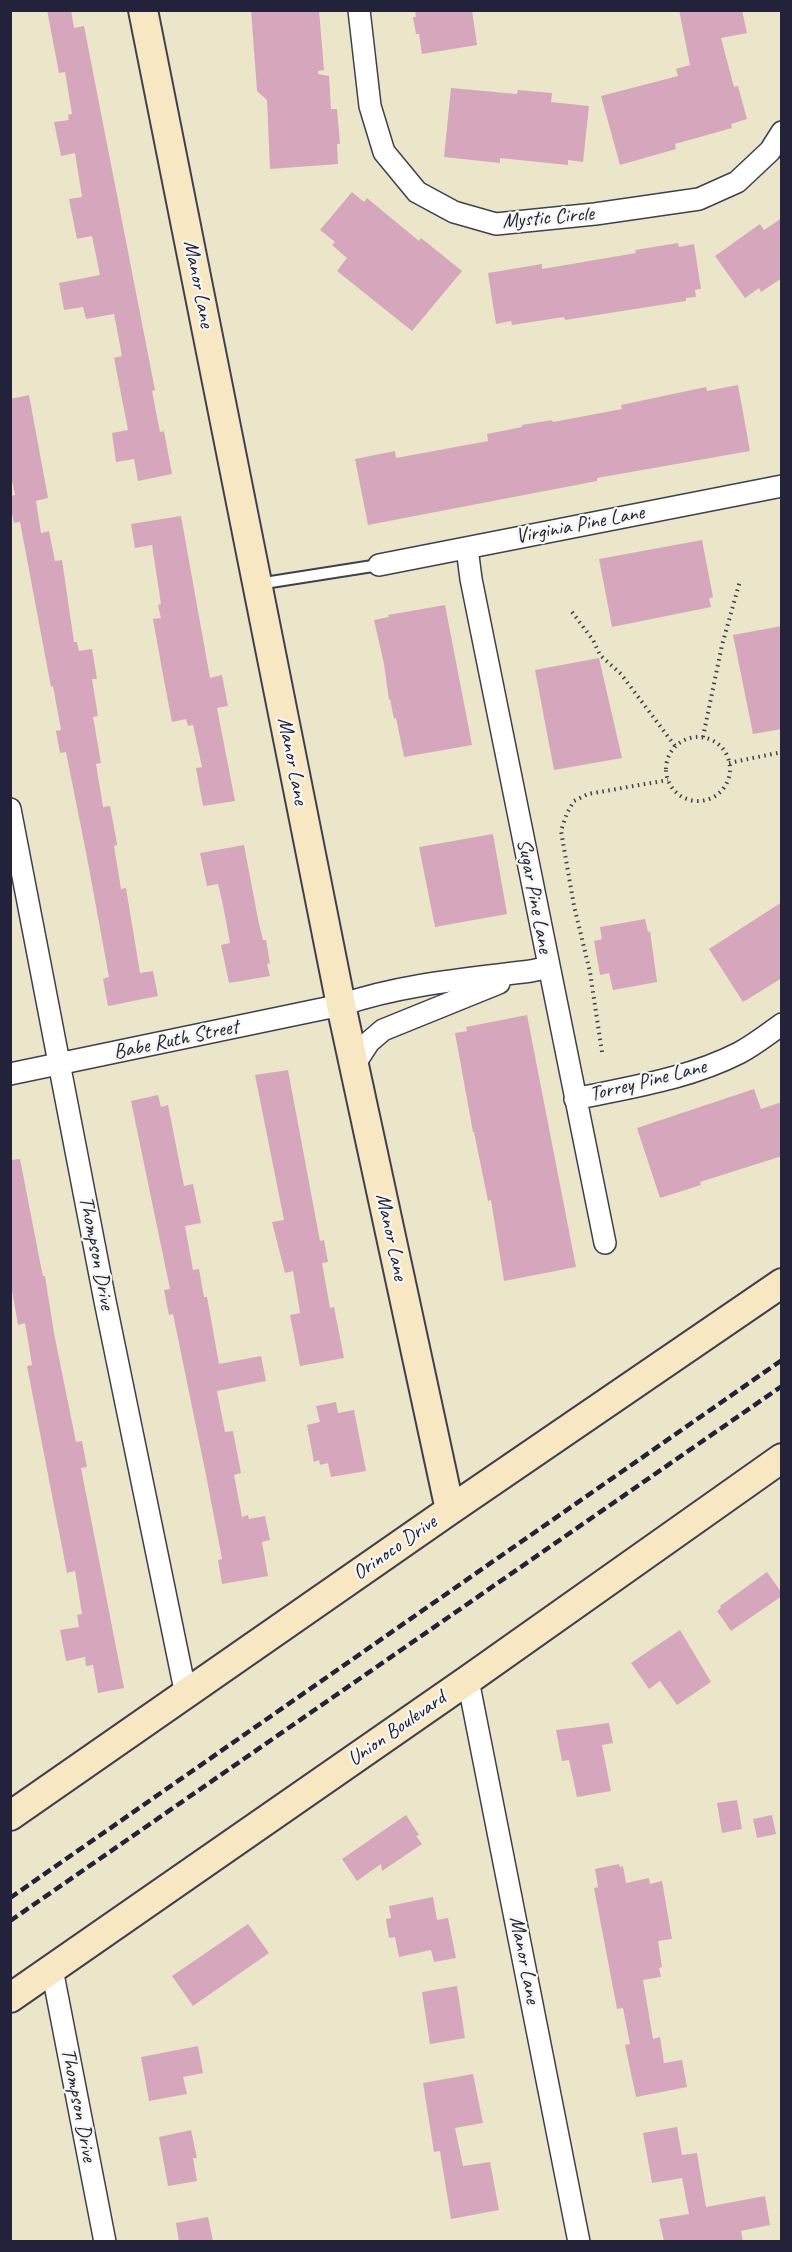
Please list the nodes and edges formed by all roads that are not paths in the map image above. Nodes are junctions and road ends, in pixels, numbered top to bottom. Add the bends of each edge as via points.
1 (143, 10) edge
2 (359, 10) edge
3 (782, 132) edge
4 (782, 486) edge
5 (467, 548) junction
6 (379, 565) joint
7 (257, 585) junction
8 (10, 809) edge
9 (540, 969) junction
10 (341, 1005) junction
11 (782, 1024) edge
12 (59, 1064) junction
13 (354, 1065) junction
14 (10, 1074) edge
15 (575, 1099) junction
16 (605, 1243) dead end
17 (782, 1283) edge
18 (782, 1458) edge
19 (450, 1510) junction
20 (468, 1680) junction
21 (186, 1695) junction
22 (10, 1816) edge
23 (52, 1969) junction
24 (10, 1998) edge
25 (105, 2241) edge
26 (579, 2241) edge

1 - 7 street, Manor Lane
2 - 3 street, Mystic Circle via 370,106 384,152 417,192 454,212 496,224 699,199 736,182 770,151
4 - 5 street, Virginia Pine Lane
5 - 6 street, Virginia Pine Lane
5 - 9 street, Sugar Pine Lane
6 - 7 lane
7 - 10 street, Manor Lane
8 - 12 street, Thompson Drive
9 - 10 street, Babe Ruth Street via 420,985
9 - 13 street via 382,1030
9 - 15 street, Sugar Pine Lane
10 - 12 street, Babe Ruth Street
10 - 13 street, Manor Lane
11 - 15 street, Torrey Pine Lane via 741,1052 705,1068 664,1081
12 - 14 street, Babe Ruth Street
12 - 21 street, Thompson Drive
13 - 19 street, Manor Lane
15 - 16 street, Sugar Pine Lane
17 - 19 street, Orinoco Drive
18 - 20 street, Union Boulevard
19 - 21 street, Orinoco Drive
20 - 23 street, Union Boulevard
20 - 26 street, Manor Lane
21 - 22 street, Orinoco Drive
23 - 24 street, Union Boulevard
23 - 25 street, Thompson Drive

